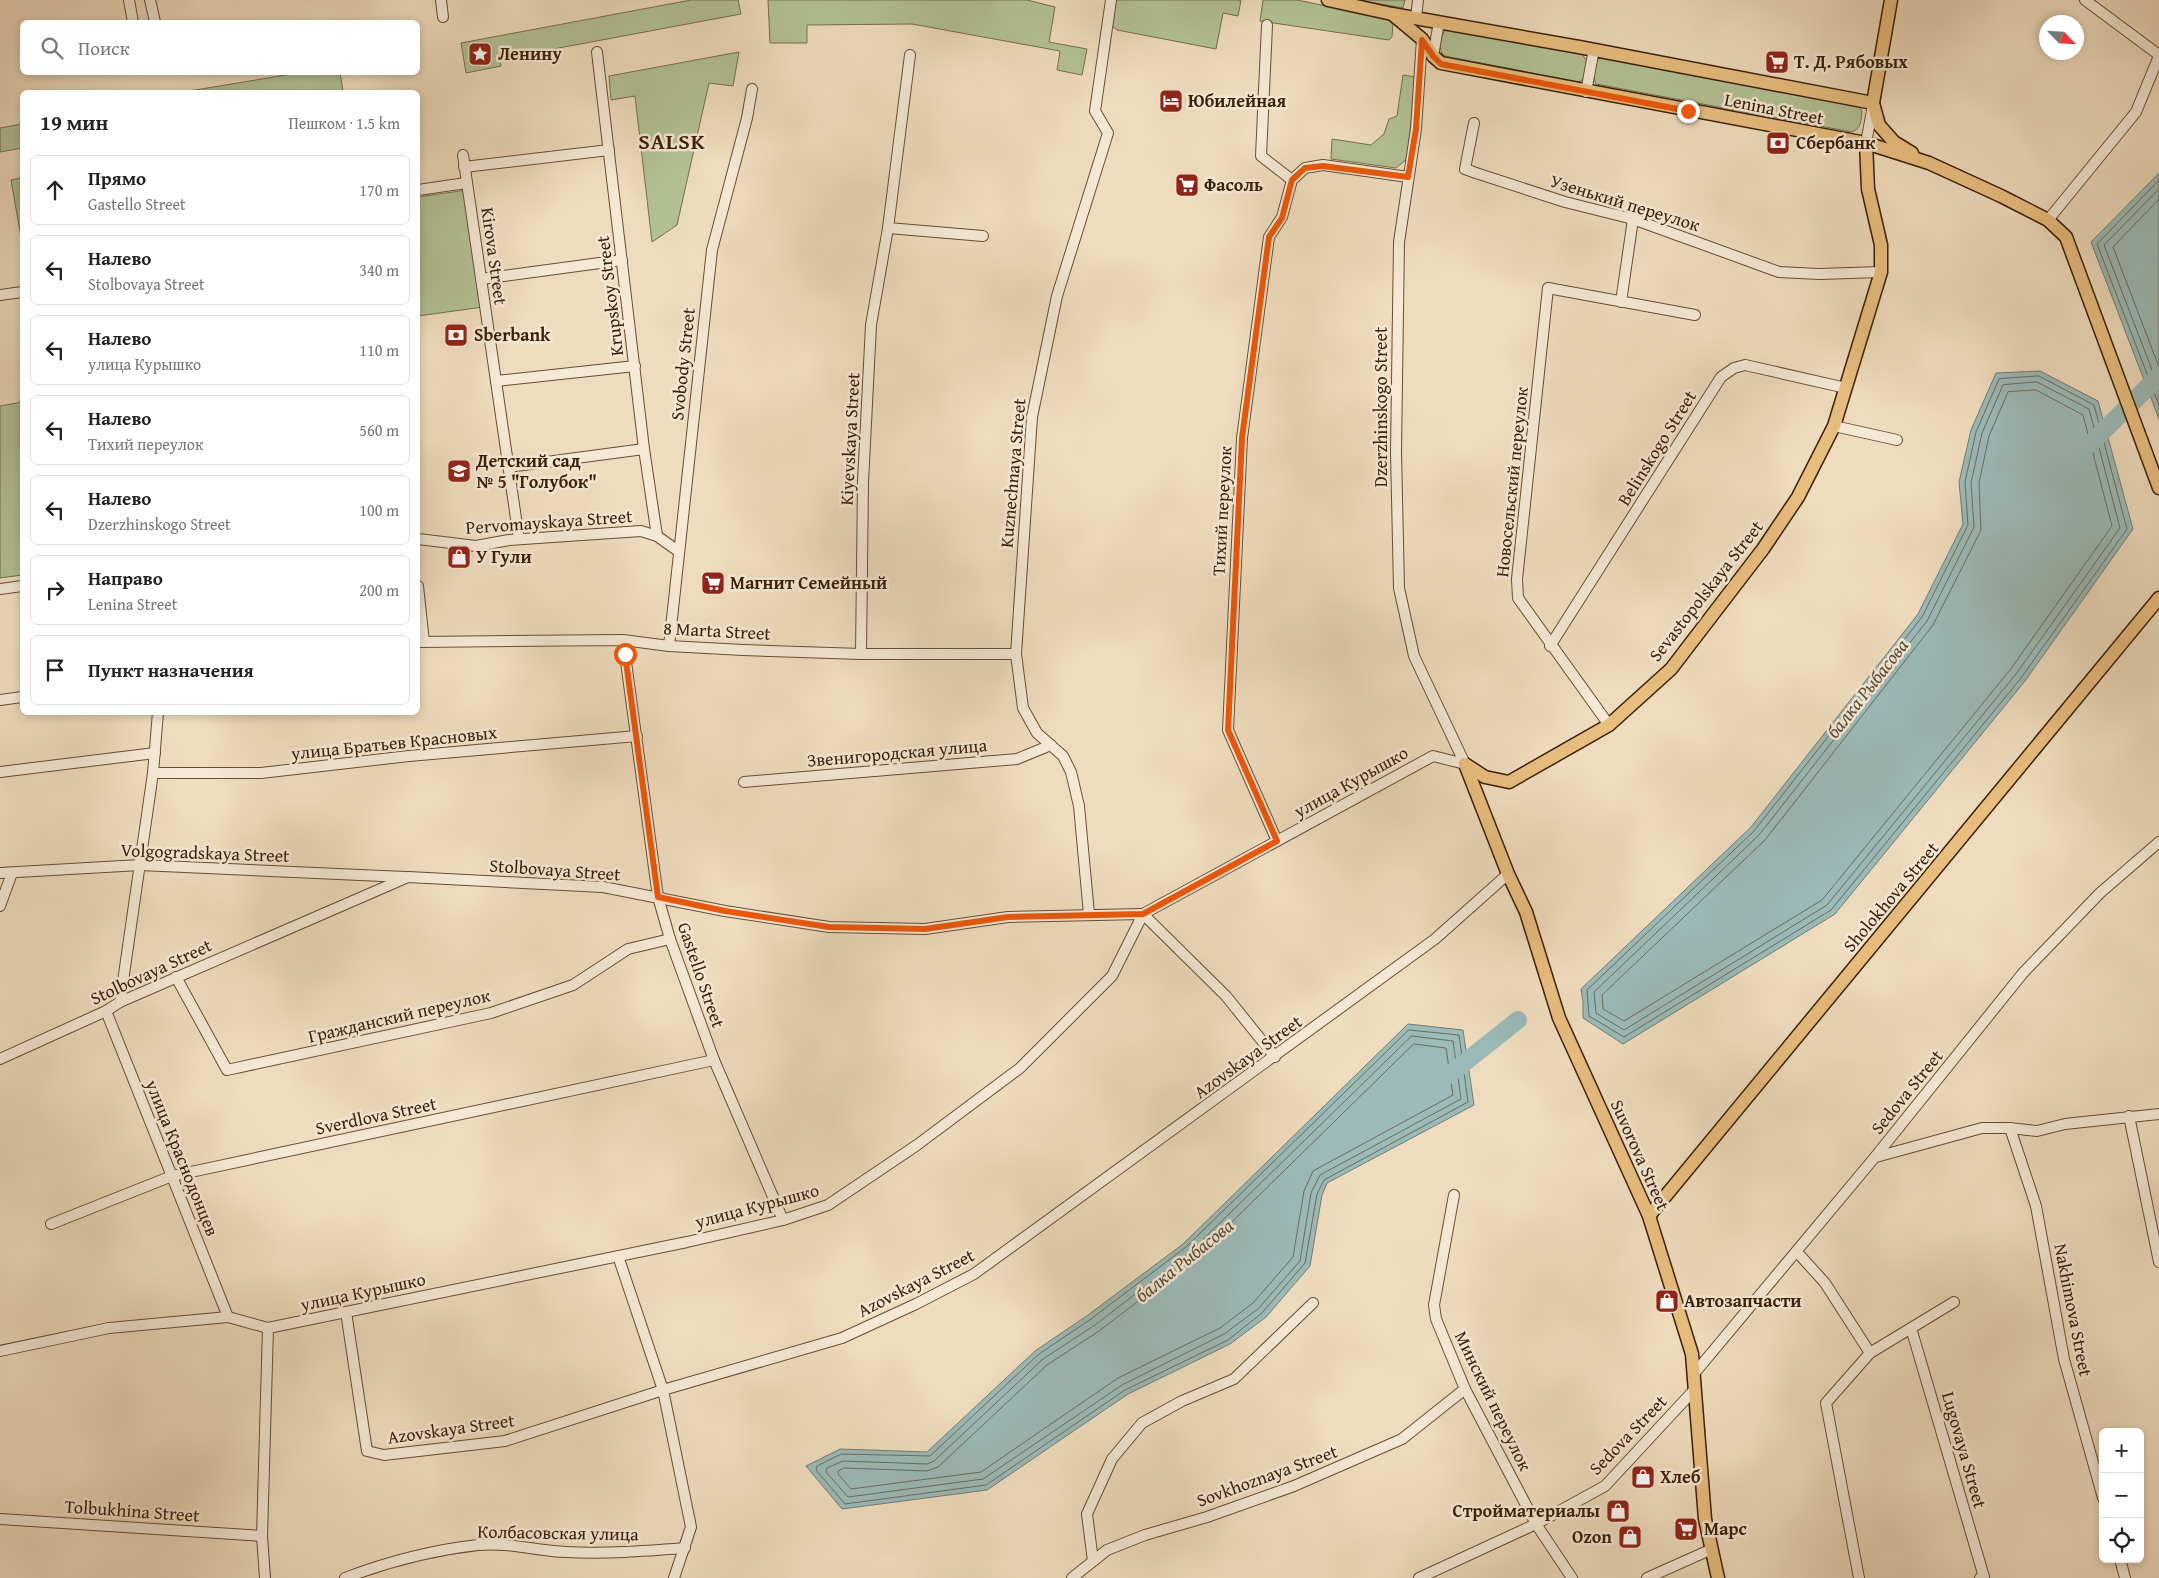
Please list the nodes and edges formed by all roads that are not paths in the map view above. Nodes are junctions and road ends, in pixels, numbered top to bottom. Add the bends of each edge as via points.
1 (129, 0) edge
2 (150, 0) edge
3 (441, 0) edge
4 (1111, 0) edge
5 (1328, 0) edge
6 (1418, 0) edge
7 (1890, 0) edge
8 (2085, 0) edge
9 (1392, 14) junction
10 (443, 17) dead end
11 (1416, 18) junction
12 (133, 20) edge
13 (155, 20) edge
14 (1439, 22) junction
15 (1267, 24) dead end
16 (1422, 40) junction
17 (1594, 49) junction
18 (597, 52) dead end
19 (910, 55) dead end
20 (1433, 56) junction
21 (2159, 56) edge
22 (752, 89) dead end
23 (1586, 92) junction
24 (1873, 103) junction
25 (1474, 123) dead end
26 (1866, 143) junction
27 (609, 150) junction
28 (463, 156) dead end
29 (1929, 163) junction
30 (464, 167) junction
31 (1408, 177) junction
32 (1292, 180) junction
33 (466, 183) junction
34 (420, 190) edge
35 (1633, 219) junction
36 (2048, 220) junction
37 (888, 228) junction
38 (983, 236) dead end
39 (622, 260) junction
40 (1880, 272) junction
41 (481, 279) junction
42 (20, 292) edge
43 (0, 295) edge
44 (1621, 302) junction
45 (1695, 315) dead end
46 (634, 366) junction
47 (496, 381) junction
48 (1846, 388) junction
49 (1834, 426) junction
50 (1897, 440) dead end
51 (644, 449) junction
52 (508, 467) junction
53 (2159, 488) edge
54 (657, 536) junction
55 (420, 539) edge
56 (519, 539) junction
57 (678, 551) junction
58 (20, 586) edge
59 (0, 589) edge
60 (2159, 598) edge
61 (420, 623) edge
62 (623, 640) junction
63 (421, 642) edge
64 (669, 646) junction
65 (1550, 646) junction
66 (861, 654) junction
67 (1016, 654) junction
68 (20, 697) edge
69 (0, 700) edge
70 (158, 715) edge
71 (1609, 726) junction
72 (637, 736) junction
73 (1051, 745) junction
74 (155, 753) junction
75 (1465, 764) junction
76 (0, 772) edge
77 (154, 773) junction
78 (744, 782) dead end
79 (1277, 841) junction
80 (2158, 846) edge
81 (140, 865) junction
82 (0, 873) edge
83 (12, 873) junction
84 (1508, 874) junction
85 (408, 877) junction
86 (658, 897) junction
87 (0, 906) edge
88 (1089, 914) junction
89 (1143, 914) junction
90 (670, 939) junction
91 (176, 977) junction
92 (120, 1002) junction
93 (106, 1011) junction
94 (1275, 1057) junction
95 (0, 1059) edge
96 (714, 1060) junction
97 (2159, 1114) edge
98 (2129, 1116) junction
99 (2010, 1128) junction
100 (1876, 1158) junction
101 (172, 1176) junction
102 (1454, 1195) dead end
103 (1649, 1216) junction
104 (783, 1220) junction
105 (51, 1224) dead end
106 (1797, 1252) junction
107 (618, 1256) junction
108 (2159, 1262) edge
109 (1954, 1302) dead end
110 (1314, 1303) dead end
111 (346, 1312) junction
112 (228, 1318) junction
113 (268, 1328) junction
114 (1912, 1328) junction
115 (0, 1351) edge
116 (1870, 1353) junction
117 (1693, 1375) junction
118 (1465, 1389) junction
119 (1694, 1389) junction
120 (663, 1390) junction
121 (2099, 1484) edge
122 (0, 1519) edge
123 (1536, 1524) junction
124 (262, 1536) junction
125 (685, 1548) junction
126 (1712, 1549) junction
127 (1093, 1561) junction
128 (2121, 1563) edge
129 (265, 1578) edge
130 (345, 1578) edge
131 (674, 1578) edge
132 (1072, 1578) edge
133 (1419, 1578) edge
134 (1572, 1578) edge
135 (1647, 1578) edge
136 (1718, 1578) edge
137 (1859, 1578) edge
138 (1980, 1578) edge
139 (2125, 1578) edge

1 - 12 street
2 - 13 street
3 - 10 street
4 - 67 street, Kuznechnaya Street via 1095,111 1108,133 1057,296 1032,416
5 - 9 main road, Lenina Street
6 - 11 street
7 - 24 main road, Sevastopolskaya Street
8 - 21 street
9 - 11 main road, Lenina Street
9 - 16 main road, Lenina Street
11 - 14 main road, Lenina Street
14 - 17 main road, Lenina Street
14 - 20 street
15 - 32 street via 1261,156
16 - 20 main road, Lenina Street
16 - 31 street, Dzerzhinskogo Street via 1416,129
17 - 23 street
17 - 24 main road, Lenina Street
18 - 27 street, Krupskoy Street
19 - 37 street, Kiyevskaya Street
20 - 23 main road, Lenina Street via 1441,64
21 - 36 street via 2136,112
22 - 57 street, Svobody Street via 712,250
23 - 26 main road, Lenina Street
24 - 26 street, Sevastopolskaya Street
24 - 29 main road via 1879,125 1894,142
25 - 35 street, Узенький переулок via 1465,169 1565,202
26 - 29 main road, Lenina Street
26 - 40 main road, Sevastopolskaya Street via 1868,189 1881,245
27 - 30 street
27 - 39 street, Krupskoy Street
28 - 30 street, Kirova Street
29 - 36 main road
30 - 33 street, Kirova Street
31 - 32 street via 1323,166 1305,168
31 - 75 street, Dzerzhinskogo Street via 1399,242 1396,452 1399,588 1414,656
32 - 79 street, Тихий переулок via 1282,218 1269,237 1242,438 1228,730
33 - 34 street
33 - 41 street, Kirova Street
35 - 40 street, Узенький переулок via 1779,272
35 - 44 street
36 - 53 main road via 2066,237
37 - 38 street
37 - 66 street, Kiyevskaya Street via 871,326 863,482
39 - 41 street
39 - 46 street, Krupskoy Street
40 - 48 main road, Sevastopolskaya Street
41 - 47 street, Kirova Street
42 - 43 street
44 - 45 street, Новосельский переулок
44 - 65 street, Новосельский переулок via 1548,288 1517,579 1518,598
46 - 47 street
46 - 51 street, Krupskoy Street
47 - 52 street, Kirova Street
48 - 49 main road, Sevastopolskaya Street
48 - 65 street, Belinskogo Street via 1745,365 1721,377
49 - 50 street
49 - 71 main road, Sevastopolskaya Street via 1798,497 1721,605 1671,669
51 - 52 street
51 - 54 street, Krupskoy Street
52 - 56 street, Kirova Street
54 - 56 street, Pervomayskaya Street via 641,531
54 - 57 street, Pervomayskaya Street
55 - 56 street, Pervomayskaya Street via 476,546
57 - 64 street, Svobody Street
58 - 59 street
60 - 103 main road, Sholokhova Street
61 - 63 street
62 - 63 street, 8 Marta Street
62 - 64 street, 8 Marta Street
62 - 72 street, Gastello Street
64 - 66 street, 8 Marta Street
65 - 71 street, Новосельский переулок
66 - 67 street, 8 Marta Street
67 - 73 street, Kuznechnaya Street via 1023,708 1037,734
68 - 69 street
70 - 74 street
71 - 75 main road, Sevastopolskaya Street via 1509,782 1485,777
72 - 77 street, улица Братьев Красновых via 261,773
72 - 86 street, Gastello Street
73 - 78 street, Звенигородская улица via 1017,759
73 - 88 street, Kuznechnaya Street via 1063,756 1071,772 1079,806
74 - 76 street
74 - 77 street
75 - 79 street, улица Курышко via 1432,756
75 - 84 main road, Suvorova Street
77 - 81 street
79 - 89 street, улица Курышко
80 - 100 street, Sedova Street via 2100,893 2023,973
81 - 83 street, Volgogradskaya Street
81 - 85 street, Volgogradskaya Street
81 - 92 street
82 - 83 street, Volgogradskaya Street
83 - 87 street
84 - 94 street, Azovskaya Street via 1435,939
84 - 103 main road, Suvorova Street via 1526,912 1559,1018
85 - 86 street, Stolbovaya Street via 602,887
85 - 91 street, Stolbovaya Street
86 - 88 street, Stolbovaya Street via 829,927 925,929 1008,917
86 - 90 street, Gastello Street
88 - 89 street, Stolbovaya Street
89 - 94 street via 1226,996
89 - 104 street, улица Курышко via 1112,976 1020,1068 917,1145 828,1205
90 - 91 street, Гражданский переулок via 628,948 574,985 491,1013 227,1070
90 - 96 street, Gastello Street
91 - 92 street, Stolbovaya Street
92 - 93 street, Stolbovaya Street
93 - 95 street, Stolbovaya Street
93 - 101 street, улица Краснодонцев
94 - 120 street, Azovskaya Street via 974,1274 842,1338
96 - 101 street, Sverdlova Street
96 - 104 street, Gastello Street
97 - 98 street
98 - 99 street via 2037,1131
98 - 108 street
99 - 100 street via 1982,1128
99 - 121 street, Nakhimova Street via 2036,1206 2064,1359
100 - 106 street, Sedova Street
101 - 105 street, Sverdlova Street
101 - 112 street, улица Краснодонцев
102 - 118 street, Минский переулок via 1434,1305 1436,1319
103 - 117 main road, Suvorova Street via 1692,1354
104 - 107 street, улица Курышко
106 - 116 street via 1825,1283
106 - 117 street, Sedova Street
107 - 111 street, улица Курышко
107 - 120 street
109 - 114 street
110 - 127 street via 1234,1379 1182,1400 1142,1423 1136,1430 1112,1459 1087,1514
111 - 113 street, улица Курышко
111 - 120 street, Azovskaya Street via 367,1451 384,1455 505,1441
112 - 113 street, улица Курышко
112 - 115 street, улица Курышко via 109,1328
113 - 124 street
114 - 116 street
114 - 138 street, Lugovaya Street via 1984,1577
116 - 137 street via 1826,1403
117 - 119 main road, Suvorova Street
118 - 123 street, Минский переулок
118 - 127 street, Sovkhoznaya Street via 1402,1439 1294,1486 1107,1550
119 - 123 street, Sedova Street via 1605,1486
119 - 126 main road, Suvorova Street via 1705,1519
120 - 125 street via 691,1527
122 - 124 street, Tolbukhina Street
123 - 133 street, Sedova Street
123 - 134 street, Минский переулок
124 - 129 street
125 - 130 street, Колбасовская улица via 565,1552 480,1545 385,1563
125 - 131 street
126 - 135 street
126 - 136 main road, Suvorova Street
127 - 132 street, Sovkhoznaya Street
128 - 139 street

